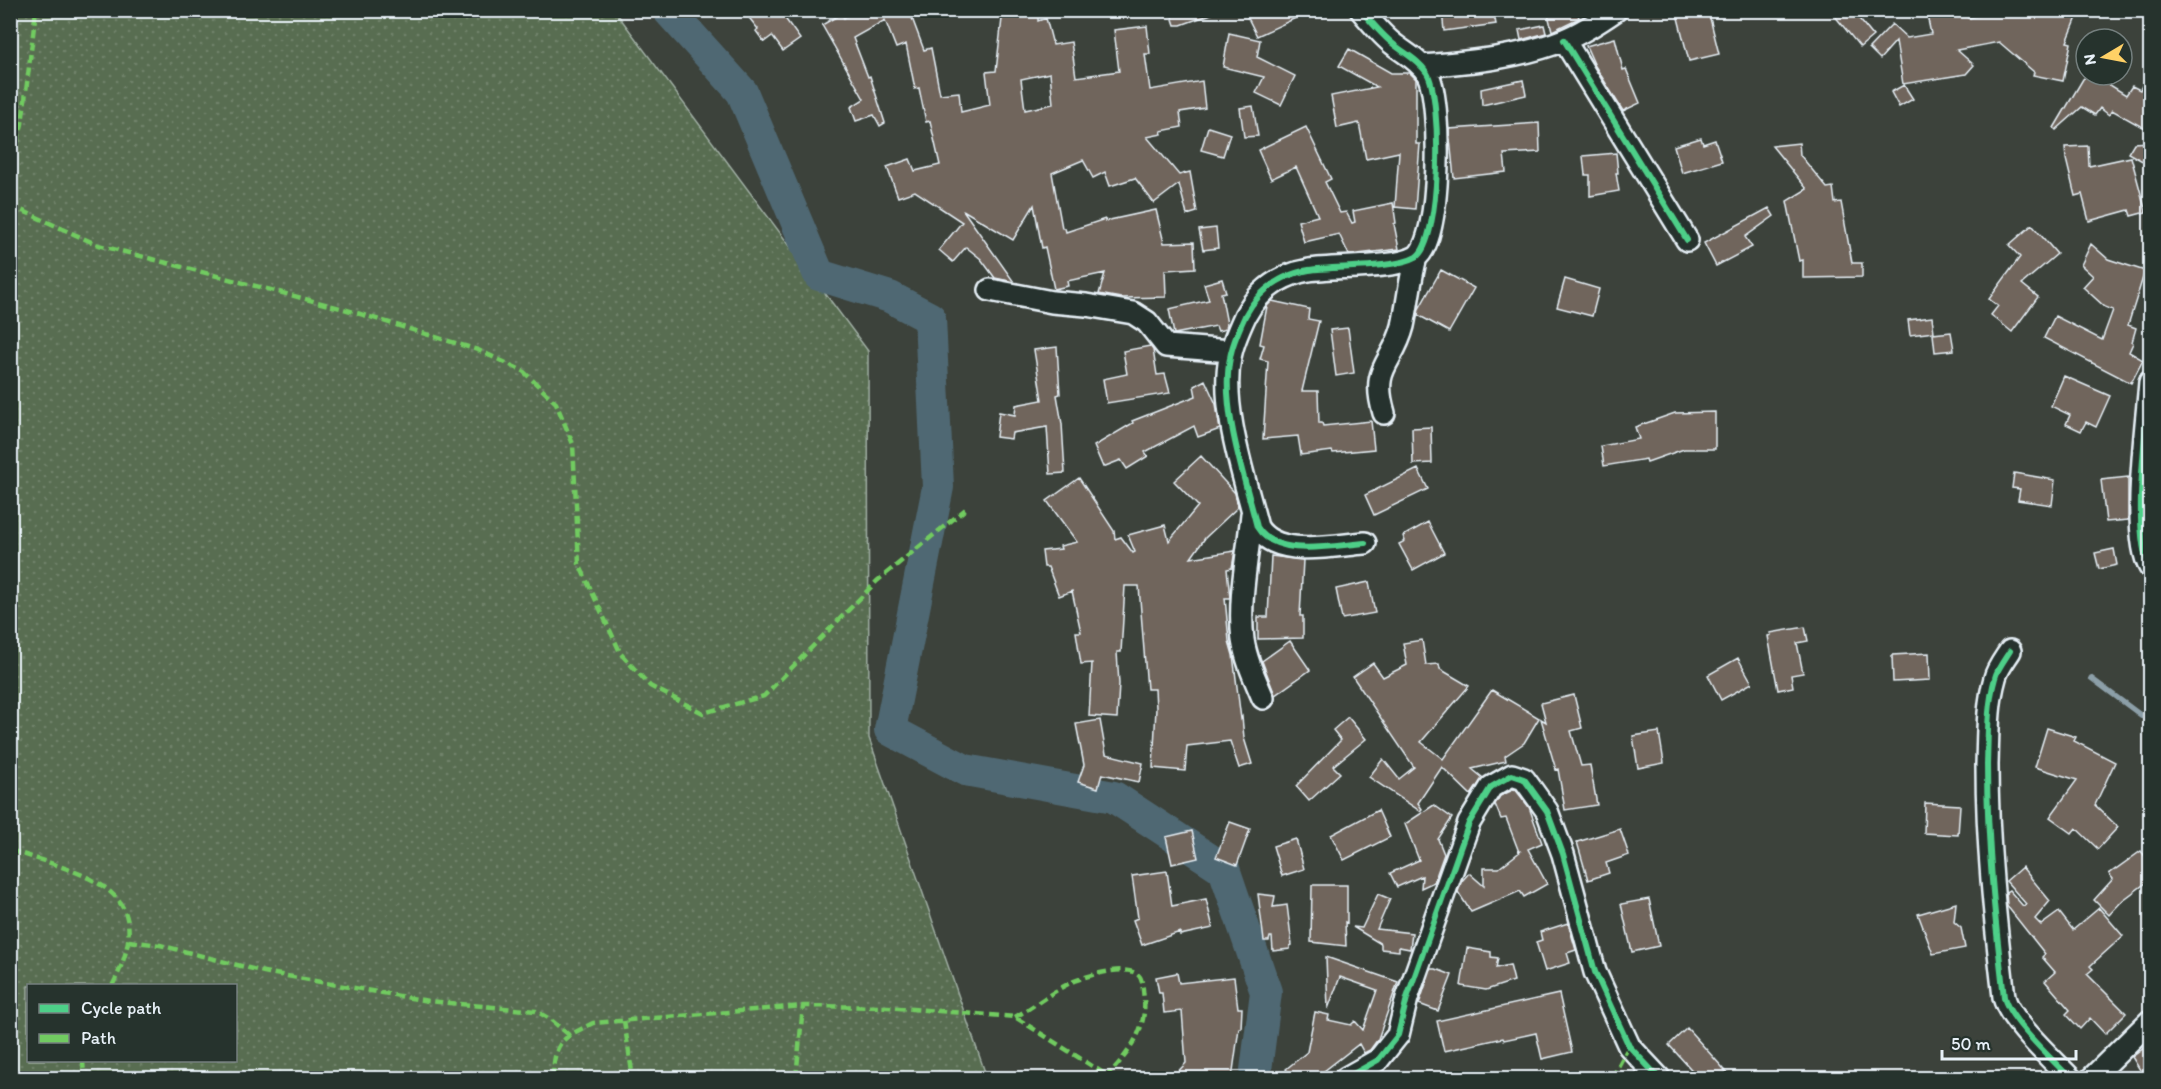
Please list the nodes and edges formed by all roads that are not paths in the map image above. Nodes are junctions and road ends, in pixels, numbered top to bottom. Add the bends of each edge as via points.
1 (1361, 10) edge
2 (1617, 10) edge
3 (1564, 40) junction
4 (1422, 66) junction
5 (1687, 240) dead end
6 (1416, 257) junction
7 (990, 290) dead end
8 (1231, 351) junction
9 (2151, 382) edge
10 (1384, 413) dead end
11 (1252, 507) junction
12 (1365, 543) dead end
13 (2151, 567) edge
14 (2010, 651) dead end
15 (1263, 698) dead end
16 (2151, 1021) edge
17 (1346, 1078) edge
18 (1659, 1078) edge
19 (2070, 1078) edge
20 (2092, 1078) edge

1 - 4 street via 1379,32
2 - 3 street
3 - 4 street via 1511,55
3 - 5 street
4 - 6 street via 1431,81 1437,114 1436,194 1431,230 1425,247
6 - 8 street via 1399,263 1310,270 1276,281 1253,302
6 - 10 street via 1402,328 1380,380
7 - 8 street via 1123,310 1148,322 1166,346
8 - 11 street via 1231,416
9 - 13 street via 2141,506 2143,542
11 - 12 street via 1261,534 1282,545 1314,548
11 - 15 street via 1242,624 1250,668
14 - 19 street via 1995,676 1988,737 1990,867 2004,998 2009,1010
16 - 20 street
17 - 18 street via 1378,1060 1398,1035 1407,998 1469,823 1491,787 1512,775 1524,779 1547,812 1563,854 1595,972 1629,1046

